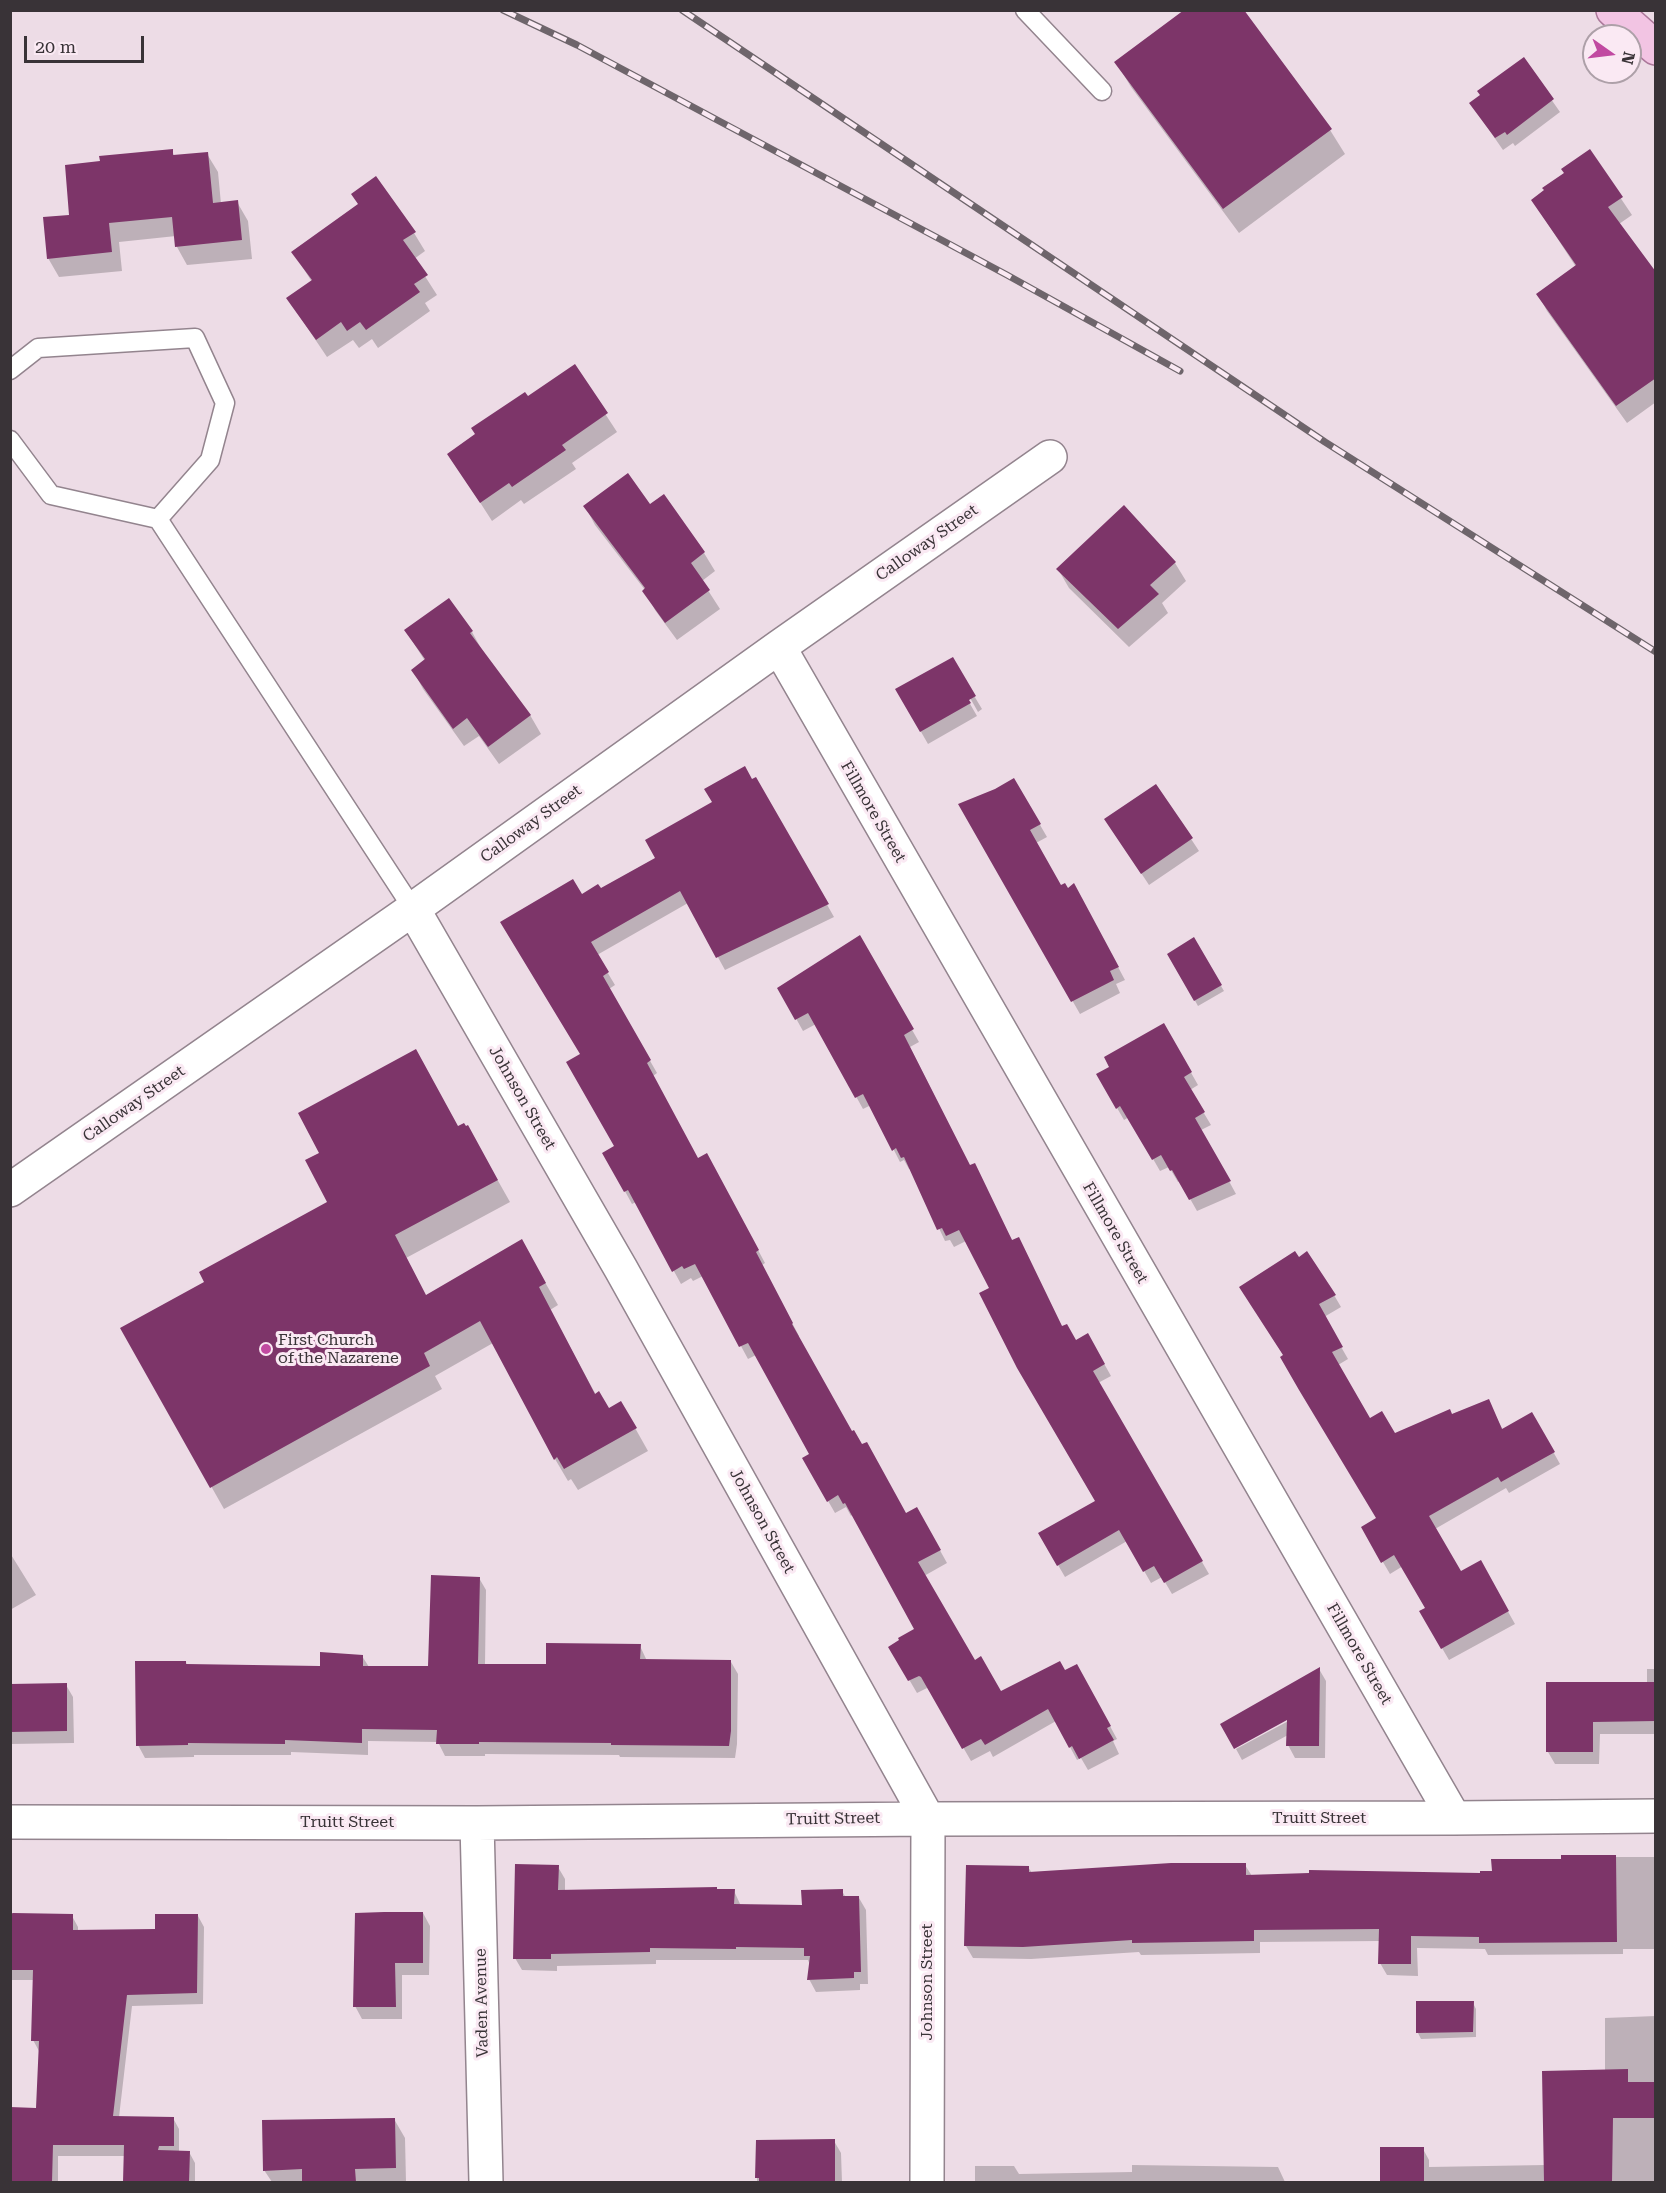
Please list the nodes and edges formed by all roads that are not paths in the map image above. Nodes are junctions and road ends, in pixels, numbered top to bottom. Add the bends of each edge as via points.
1 (1025, 10) edge
2 (1613, 10) edge
3 (1655, 47) edge
4 (1102, 91) dead end
5 (10, 370) edge
6 (10, 440) edge
7 (1050, 457) dead end
8 (158, 519) junction
9 (779, 647) junction
10 (413, 909) junction
11 (10, 1190) edge
12 (1656, 1816) edge
13 (1454, 1818) junction
14 (928, 1819) junction
15 (10, 1822) edge
16 (477, 1823) junction
17 (486, 2182) edge
18 (927, 2182) edge

1 - 4 lane
2 - 3 main road
5 - 8 lane via 38,348 195,338 225,403 210,460
6 - 8 lane via 51,495
7 - 9 street, Calloway Street
8 - 10 lane
9 - 10 street, Calloway Street
9 - 13 street, Fillmore Street
10 - 11 street, Calloway Street
10 - 14 street, Johnson Street via 621,1269
12 - 13 street, Truitt Street
13 - 14 street, Truitt Street
14 - 16 street, Truitt Street
14 - 18 street, Johnson Street
15 - 16 street, Truitt Street
16 - 17 street, Vaden Avenue

